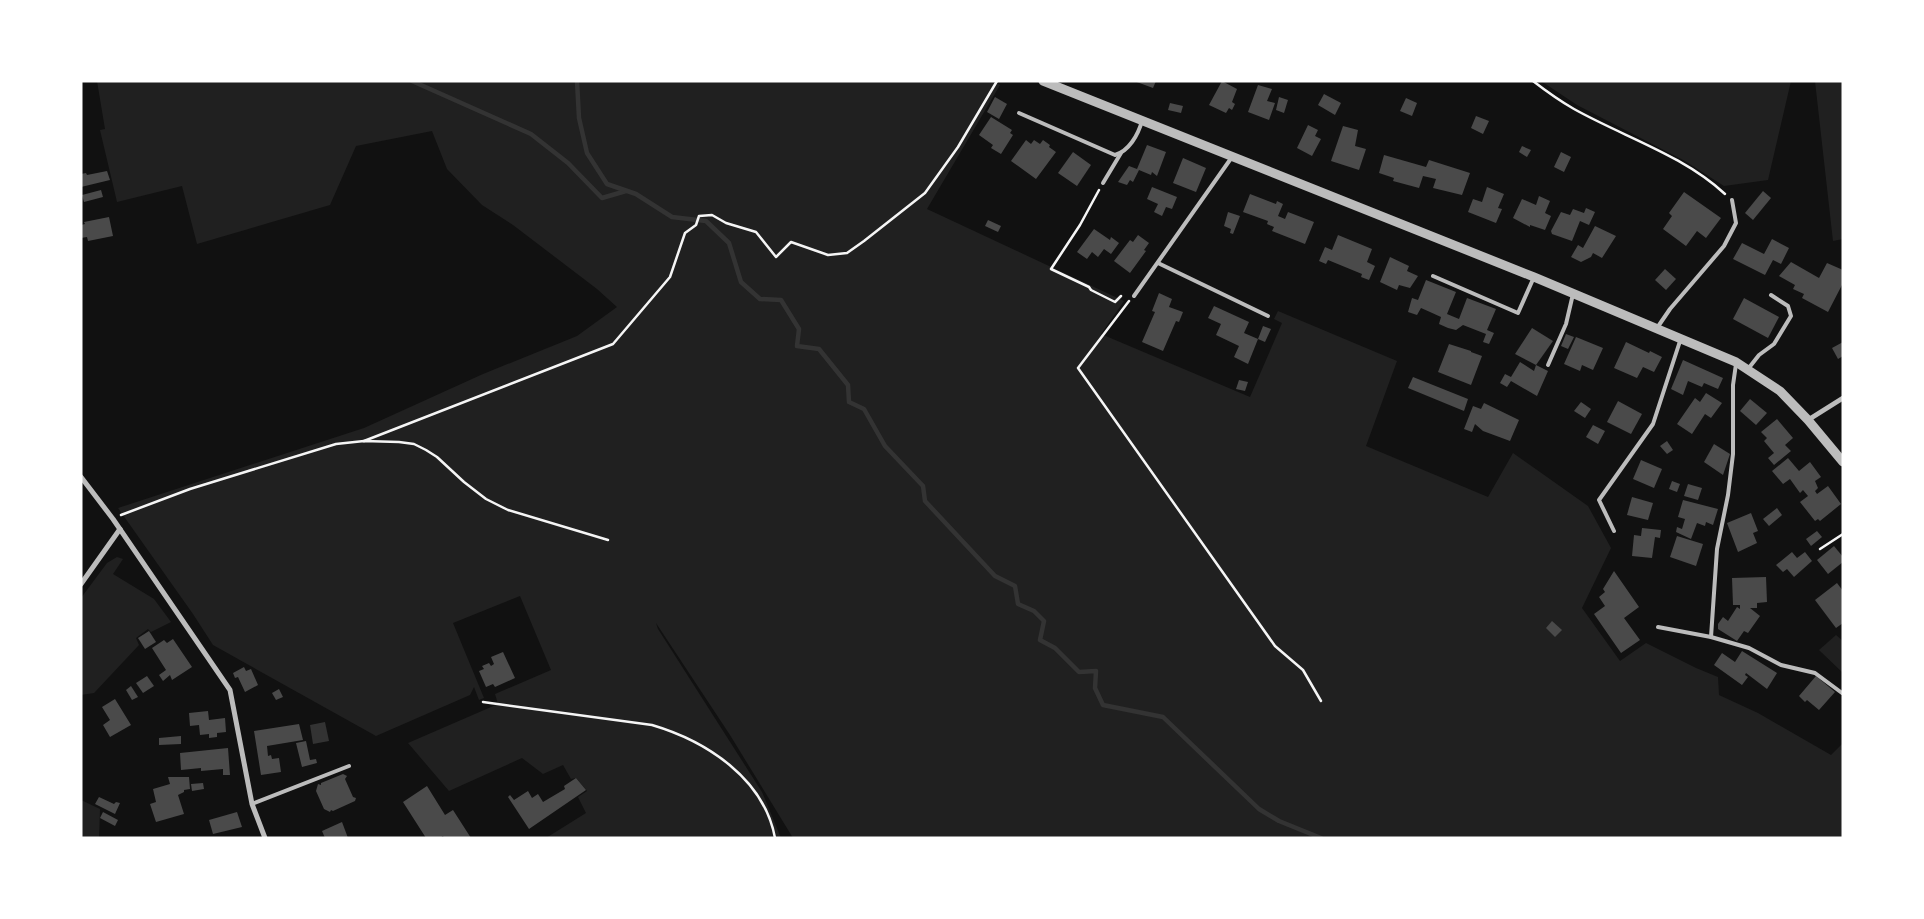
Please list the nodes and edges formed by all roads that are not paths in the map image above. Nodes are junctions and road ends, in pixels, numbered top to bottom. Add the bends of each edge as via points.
1 (1043, 81) edge
2 (1020, 113) dead end
3 (1142, 121) junction
4 (1121, 153) junction
5 (1232, 157) junction
6 (1103, 183) road end
7 (1732, 200) road end
8 (1158, 262) junction
9 (1434, 276) dead end
10 (1534, 277) junction
11 (1574, 294) junction
12 (1771, 295) dead end
13 (1134, 296) road end
14 (1268, 316) dead end
15 (1657, 328) junction
16 (1682, 338) junction
17 (1736, 362) junction
18 (1548, 365) dead end
19 (1747, 370) junction
20 (1843, 398) edge
21 (1808, 420) junction
22 (1843, 462) edge
23 (81, 477) edge
24 (120, 529) junction
25 (1614, 531) dead end
26 (81, 584) edge
27 (1658, 627) dead end
28 (1711, 637) junction
29 (1842, 692) edge
30 (349, 766) dead end
31 (252, 804) junction
32 (265, 838) edge

1 - 3 street
2 - 4 lane via 1114,155
3 - 4 lane via 1139,131
3 - 5 street
4 - 6 lane
5 - 8 lane
5 - 10 street
7 - 15 lane via 1736,222 1724,246
8 - 13 lane
8 - 14 lane
9 - 10 lane via 1518,313
10 - 11 street
11 - 15 street
11 - 18 lane via 1566,324
12 - 19 lane via 1788,306 1791,316 1774,344
15 - 16 street
16 - 17 street
16 - 25 lane via 1653,424 1599,500
17 - 19 street
17 - 28 lane via 1733,454 1717,549
19 - 21 street via 1780,391
20 - 21 street
21 - 22 street
23 - 24 street
24 - 26 street
24 - 31 street via 230,690
27 - 28 lane
28 - 29 lane via 1749,648 1781,665 1815,672
30 - 31 lane
31 - 32 street

